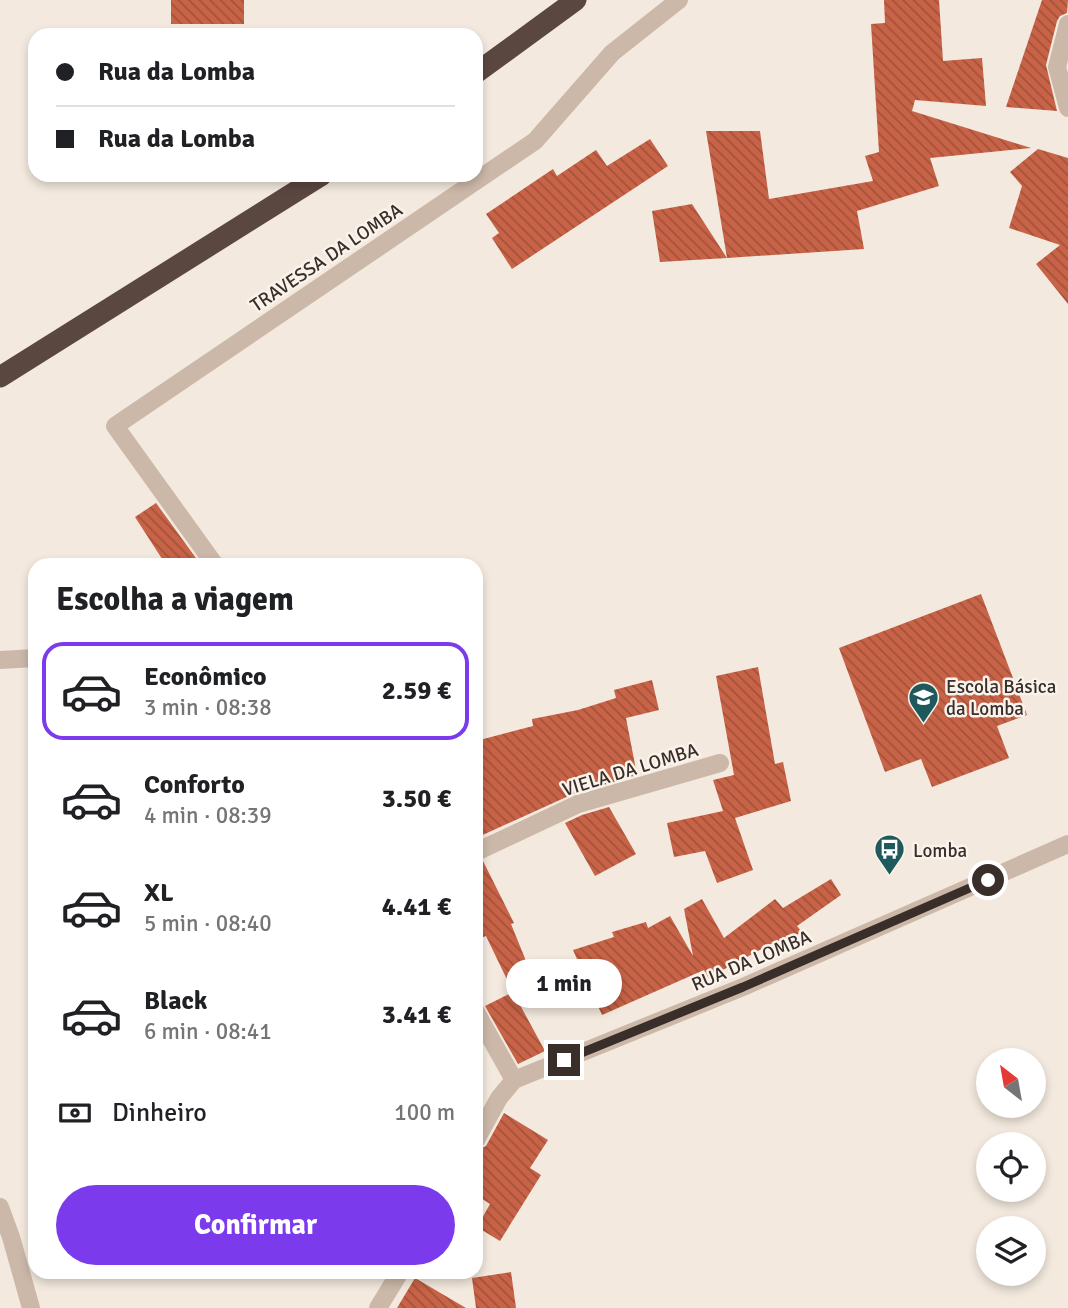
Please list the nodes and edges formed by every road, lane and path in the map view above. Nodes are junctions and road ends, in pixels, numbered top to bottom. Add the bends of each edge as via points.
1 (576, 0) edge
2 (679, 0) edge
3 (1068, 24) edge
4 (483, 68) edge
5 (1068, 108) edge
6 (483, 176) edge
7 (311, 182) edge
8 (474, 182) edge
9 (0, 377) edge
10 (210, 558) edge
11 (28, 658) edge
12 (0, 660) edge
13 (720, 763) dead end
14 (1068, 844) edge
15 (483, 849) edge
16 (483, 1025) edge
17 (514, 1080) junction
18 (483, 1127) edge
19 (0, 1207) edge
20 (396, 1279) edge
21 (31, 1308) edge
22 (378, 1308) edge

1 - 4 highway
2 - 6 street, TRAVESSA DA LOMBA via 612,53 534,141
3 - 5 street via 1057,67
7 - 9 highway
8 - 10 street, TRAVESSA DA LOMBA via 115,426
11 - 12 street
13 - 15 street, VIELA DA LOMBA via 578,804
14 - 17 street, RUA DA LOMBA via 743,987
16 - 17 street
17 - 18 street
19 - 21 street
20 - 22 street

